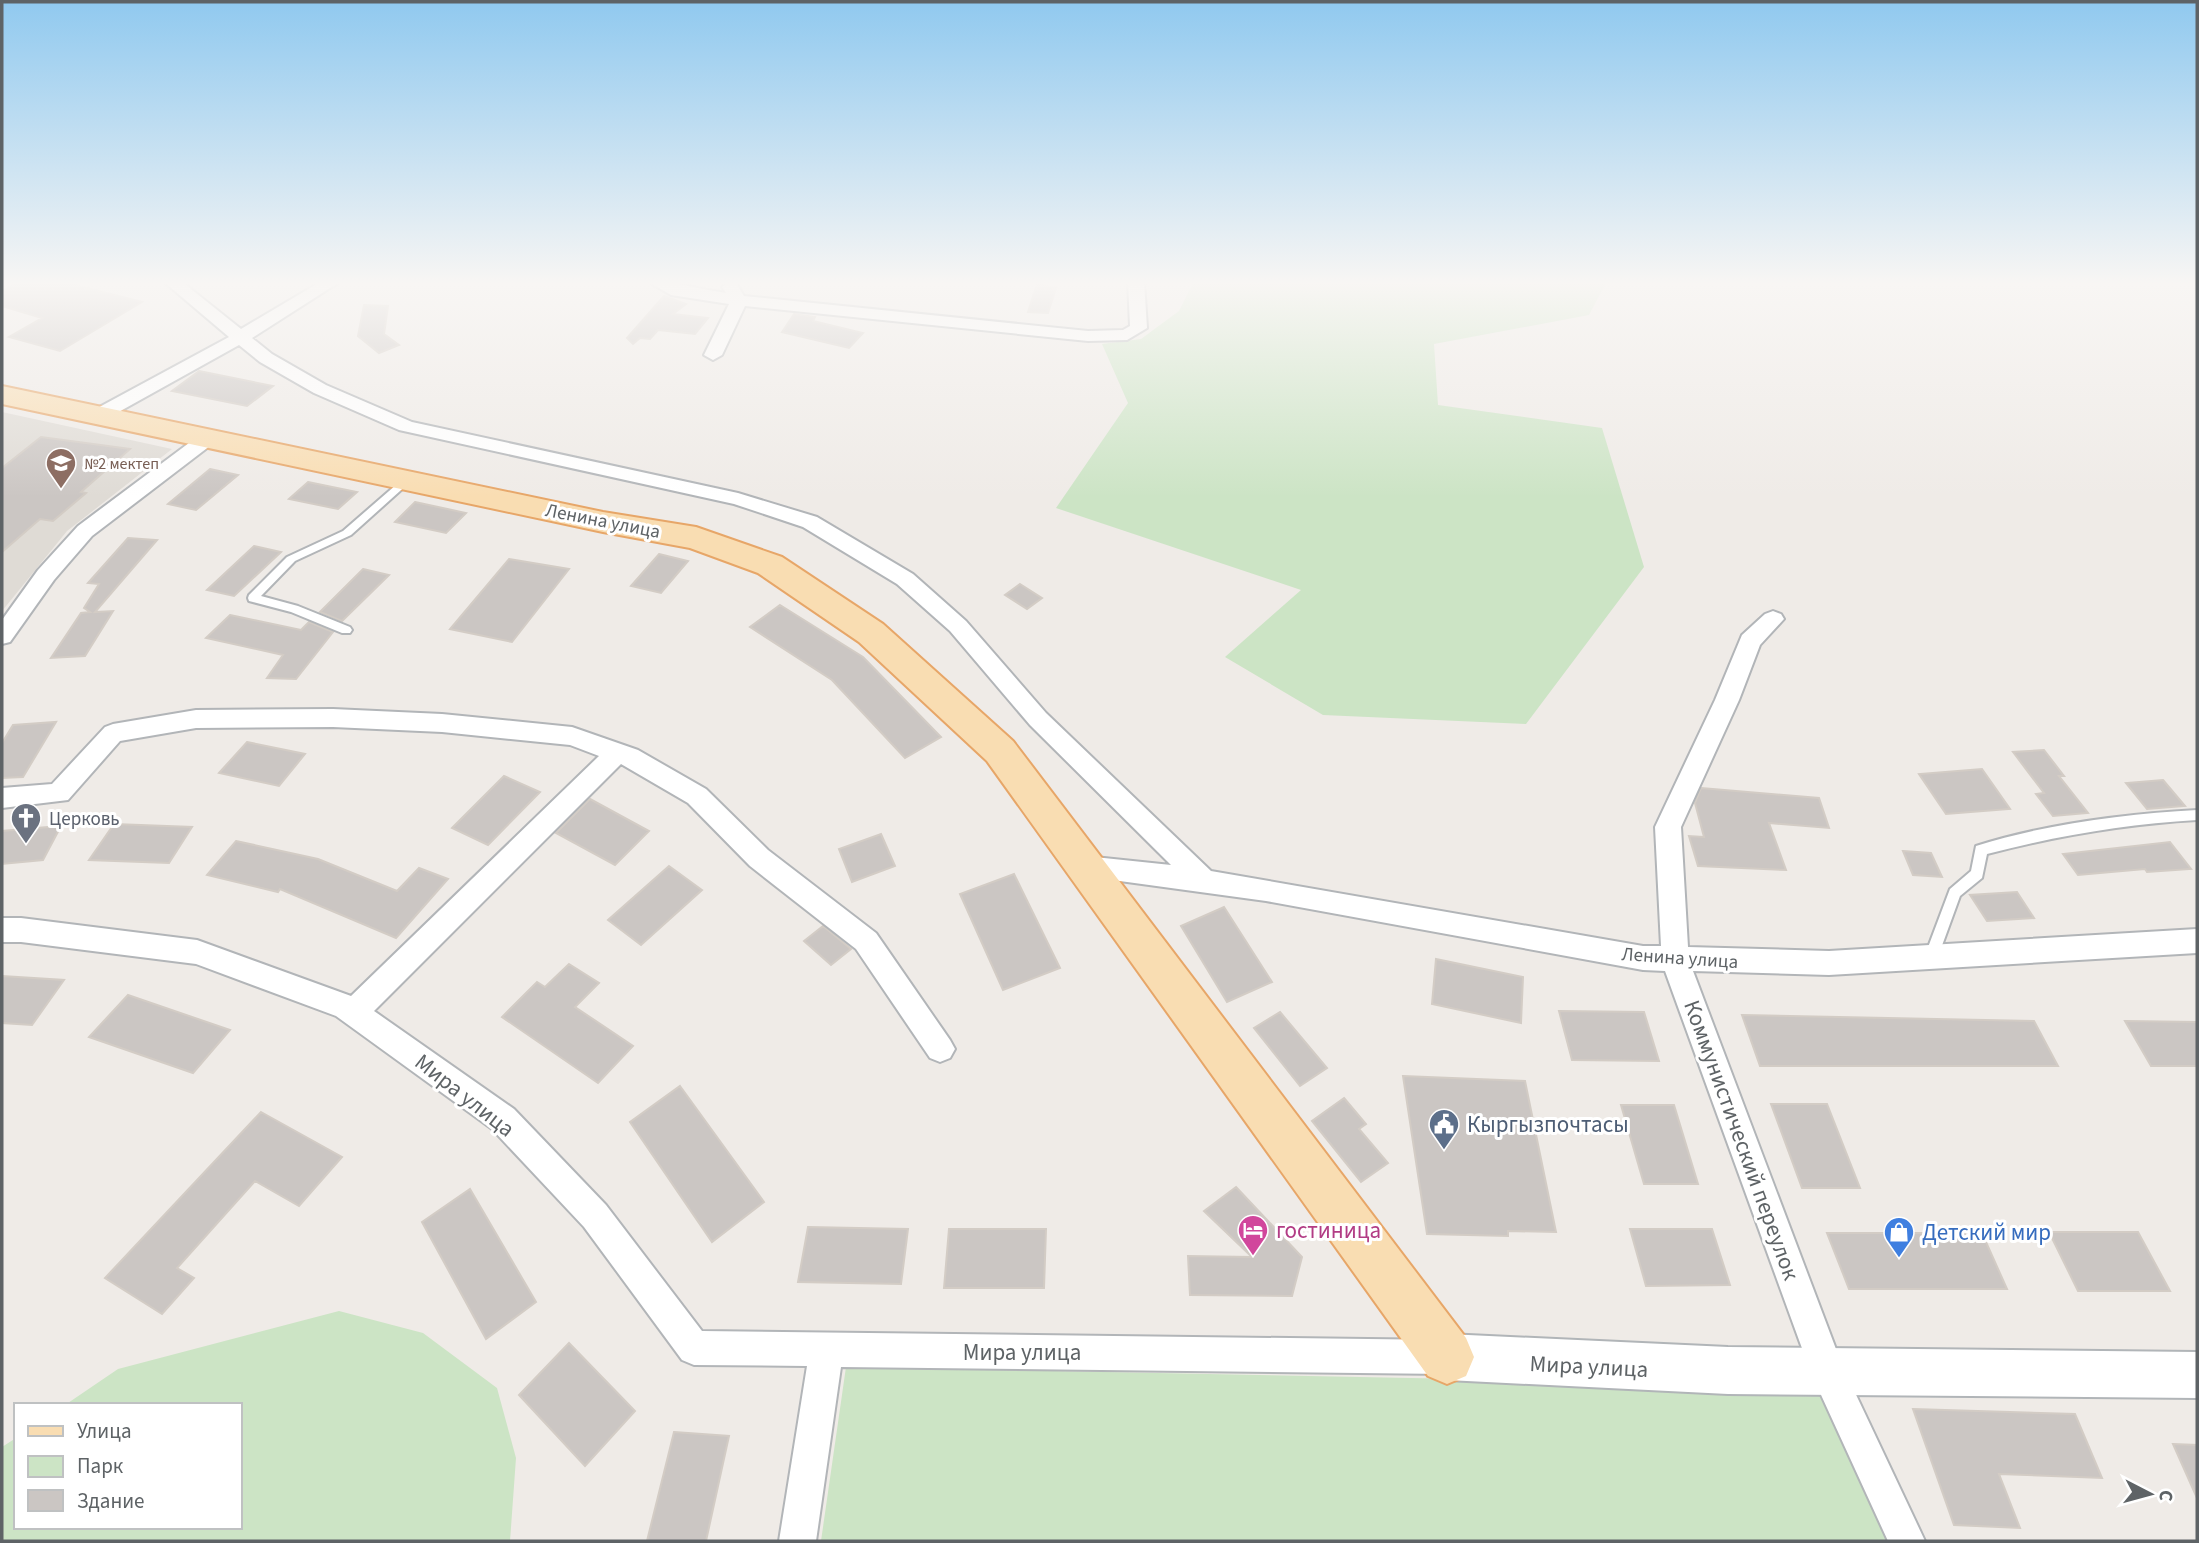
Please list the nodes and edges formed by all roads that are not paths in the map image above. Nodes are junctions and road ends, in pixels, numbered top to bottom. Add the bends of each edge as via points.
1 (212, 353) edge
2 (259, 353) edge
3 (2, 395) edge
4 (99, 415) junction
5 (208, 438) junction
6 (407, 480) junction
7 (1773, 619) dead end
8 (346, 630) dead end
9 (2, 636) edge
10 (617, 753) junction
11 (2, 797) edge
12 (2197, 815) edge
13 (1085, 867) junction
14 (1204, 881) junction
15 (2, 930) edge
16 (2197, 941) edge
17 (1931, 958) junction
18 (1675, 959) junction
19 (354, 1012) junction
20 (940, 1049) dead end
21 (827, 1350) junction
22 (1447, 1357) junction
23 (1828, 1373) junction
24 (2197, 1375) edge
25 (797, 1541) edge
26 (1907, 1541) edge

1 - 4 street
2 - 14 street via 320,389 407,426 738,499 810,522 905,579 958,626 1038,719
3 - 4 main road, Ленина улица
4 - 5 main road, Ленина улица
5 - 6 main road, Ленина улица
5 - 9 street via 85,531
6 - 8 lane via 347,533 291,559 253,598
6 - 13 main road, Ленина улица via 696,537 770,565 871,633 1000,751
7 - 18 street, Коммунистический переулок via 1750,641 1668,827
10 - 11 street via 572,736 442,723 195,719 113,733 60,793
10 - 19 street
10 - 20 street via 697,796 759,858 866,940
12 - 17 lane via 2157,816 1981,850 1977,873 1955,893
13 - 14 street, Ленина улица
13 - 22 main road, Ленина улица
14 - 18 street, Ленина улица via 1643,958
15 - 19 street, Мира улица via 197,952
16 - 17 street, Ленина улица
17 - 18 street, Ленина улица via 1829,963
18 - 23 street, Коммунистический переулок
19 - 21 street, Мира улица via 503,1119 595,1216 694,1348
21 - 22 street, Мира улица
21 - 25 street
22 - 23 street, Мира улица via 1581,1367
23 - 24 street, Мира улица
23 - 26 street, Коммунистический переулок

